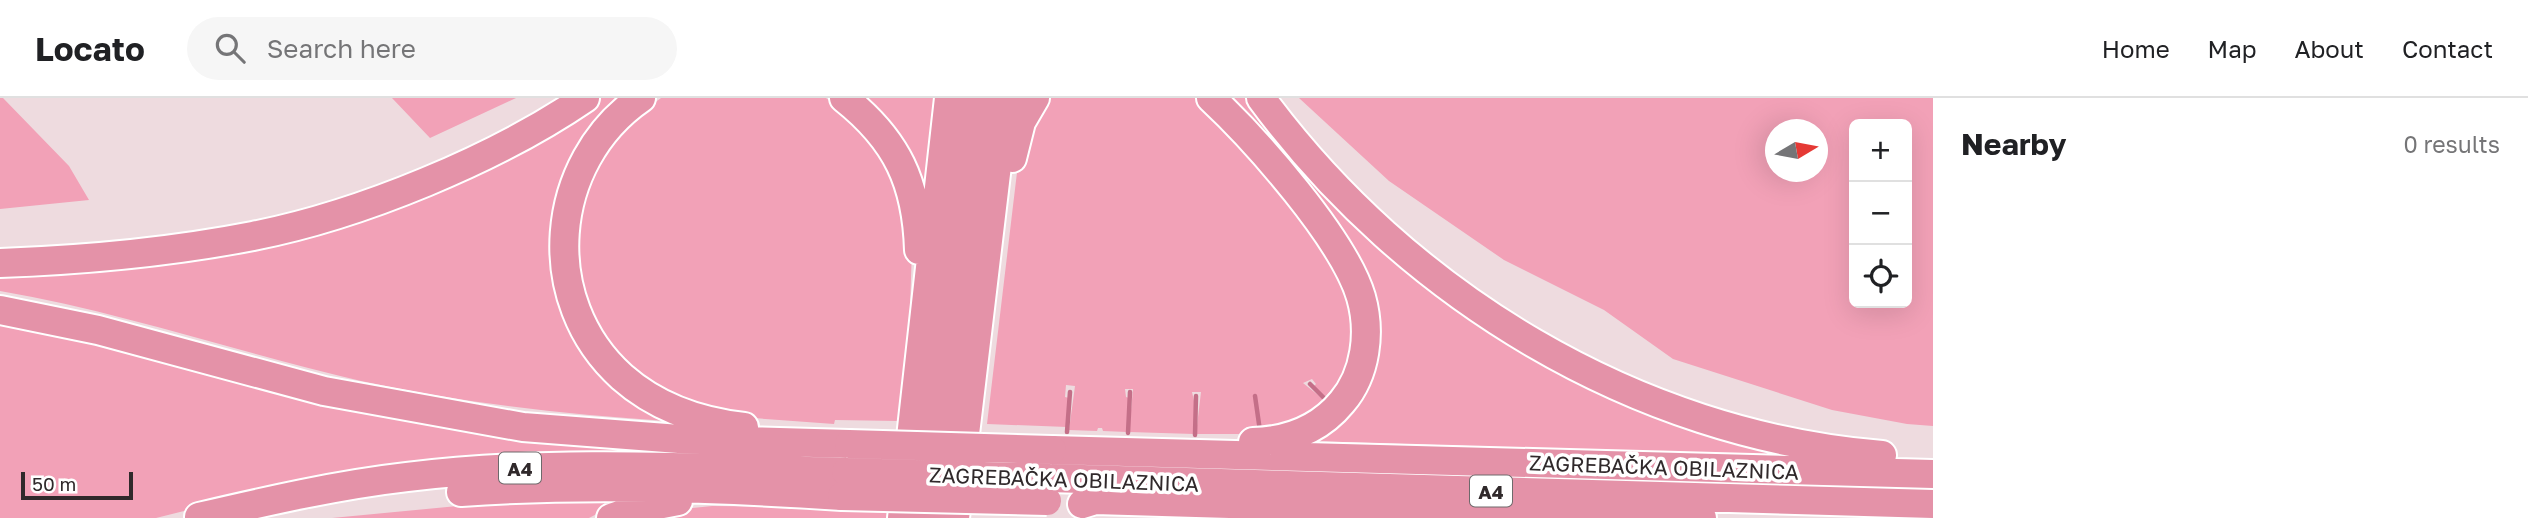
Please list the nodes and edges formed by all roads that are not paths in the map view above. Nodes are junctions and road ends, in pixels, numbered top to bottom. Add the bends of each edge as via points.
1 (586, 98) edge
2 (641, 98) edge
3 (844, 98) edge
4 (949, 98) edge
5 (976, 98) edge
6 (1005, 98) edge
7 (1035, 98) edge
8 (1211, 98) edge
9 (1261, 98) edge
10 (989, 230) junction
11 (0, 263) edge
12 (0, 310) edge
13 (920, 364) junction
14 (849, 444) junction
15 (1186, 454) junction
16 (1933, 461) edge
17 (1933, 474) edge
18 (1049, 477) junction
19 (844, 484) junction
20 (759, 491) junction
21 (1082, 504) junction
22 (1933, 504) edge
23 (956, 516) edge
24 (198, 518) edge
25 (206, 518) edge
26 (257, 518) edge
27 (611, 518) edge
28 (902, 518) edge
29 (928, 518) edge
30 (1174, 518) edge
31 (1702, 518) edge

1 - 11 highway via 489,154 334,214 205,244
2 - 14 highway via 592,147 566,211 566,279 590,339 627,382 679,412 733,426 806,430
3 - 13 highway via 887,140 912,191 919,235 915,334
4 - 13 highway
5 - 29 highway
6 - 10 highway
7 - 10 highway via 1018,133 1007,195
8 - 15 highway via 1260,149 1333,244 1360,295 1366,340 1355,383 1335,411 1312,428 1273,441 1214,442
9 - 16 highway via 1314,166 1420,265 1472,305 1578,366 1651,400 1765,437
10 - 23 highway
12 - 14 highway, ZAGREBAČKA OBILAZNICA via 98,330 324,391 523,428
13 - 28 highway
14 - 18 highway, ZAGREBAČKA OBILAZNICA / A4, bridge
15 - 17 highway, ZAGREBAČKA OBILAZNICA / A4
15 - 18 highway, ZAGREBAČKA OBILAZNICA / A4
18 - 19 highway, ZAGREBAČKA OBILAZNICA / A4, bridge
18 - 21 highway
18 - 22 highway, ZAGREBAČKA OBILAZNICA / A4
19 - 20 highway
19 - 24 highway, ZAGREBAČKA OBILAZNICA / A4 via 648,467 531,467 407,477 316,491
20 - 26 highway via 498,489 319,506
20 - 27 highway via 744,499 676,502
21 - 30 highway
21 - 31 highway via 1095,500
24 - 25 highway

